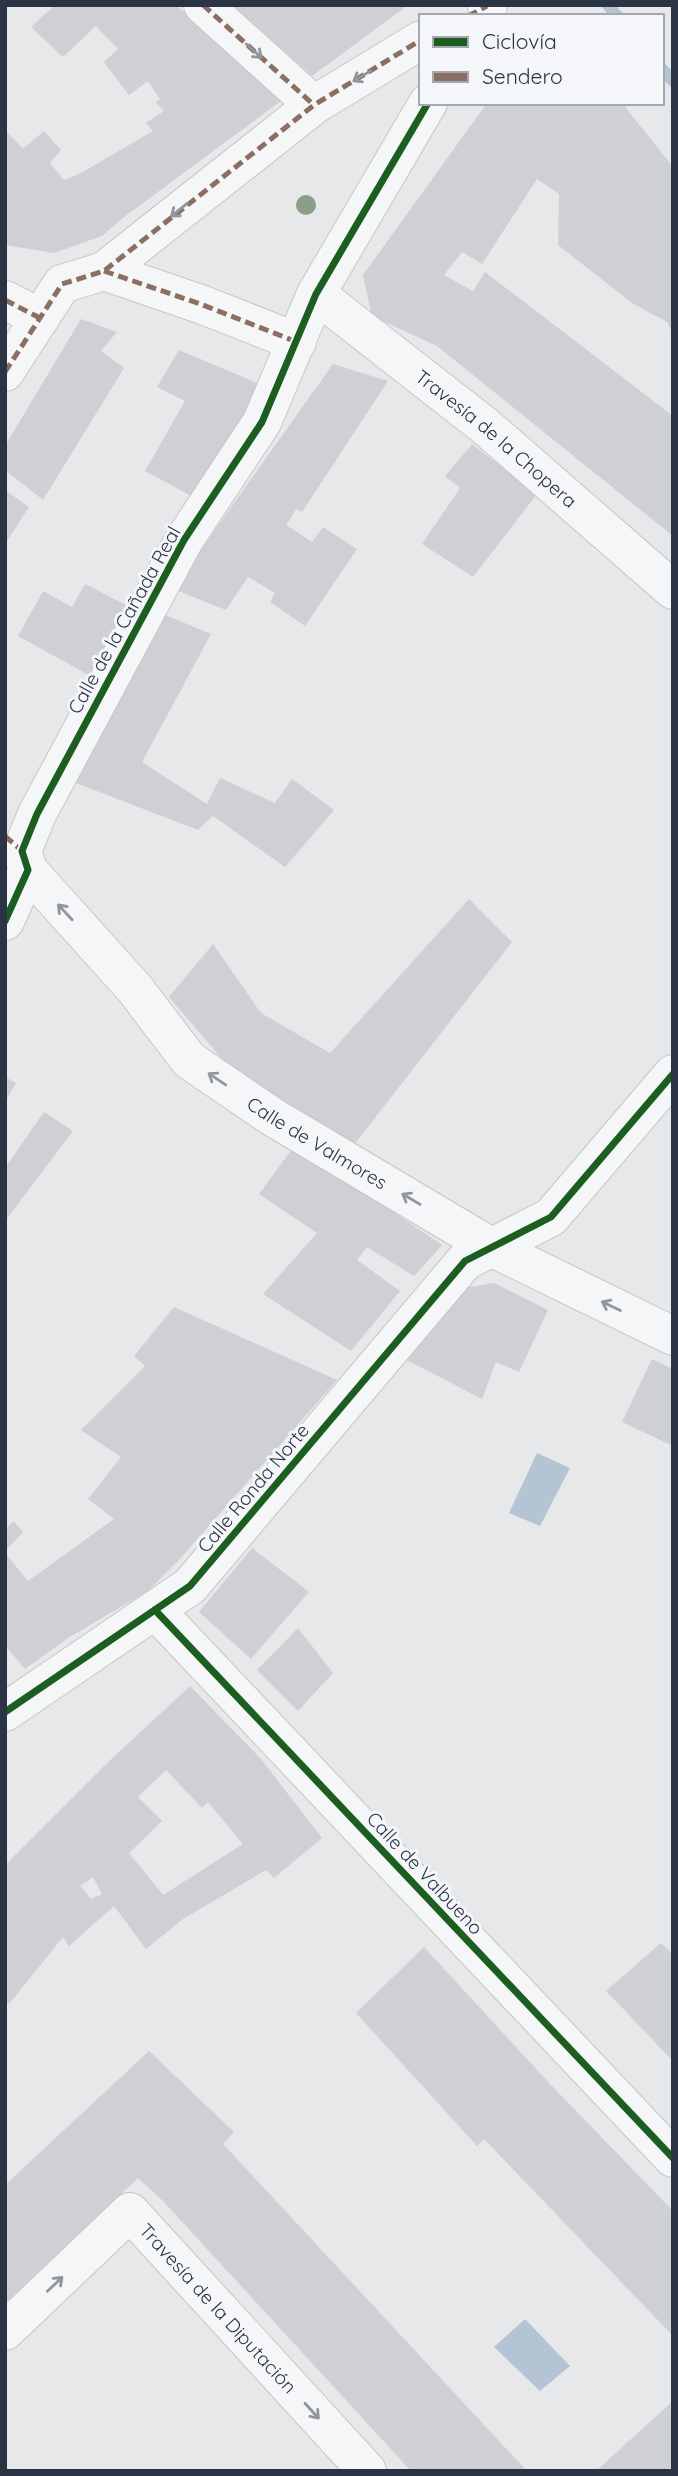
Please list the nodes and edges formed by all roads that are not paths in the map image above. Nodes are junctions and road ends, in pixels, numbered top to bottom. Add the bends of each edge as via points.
1 (204, 5) edge
2 (419, 41) edge
3 (314, 105) junction
4 (427, 105) edge
5 (104, 271) junction
6 (316, 294) junction
7 (5, 300) edge
8 (40, 318) junction
9 (298, 341) junction
10 (5, 372) edge
11 (673, 590) edge
12 (18, 852) edge
13 (5, 921) edge
14 (673, 1074) edge
15 (491, 1247) junction
16 (673, 1336) edge
17 (155, 1610) junction
18 (7, 1706) edge
19 (673, 2158) edge
20 (5, 2331) edge
21 (367, 2471) edge

1 -> 3 street
2 -> 3 street
3 -> 5 street
4 - 6 street, Calle de la Cañada Real
5 - 8 street via 62,284
5 - 9 street
6 - 9 street, Calle de la Cañada Real
6 - 11 street, Travesía de la Chopera via 485,426
7 - 8 street
8 - 10 street
9 - 12 street, Calle de la Cañada Real via 262,422 184,540
12 - 13 street, Calle de la Cañada Real
15 -> 12 street, Calle de Valmores via 271,1116 189,1060
14 - 15 street via 551,1217
16 -> 15 street, Calle de Valmores
15 - 17 street, Calle Ronda Norte via 464,1261 190,1586
17 - 18 street, Calle Ronda Norte
17 - 19 street, Calle de Valbueno
20 -> 21 street, Travesía de la Diputación via 130,2211

